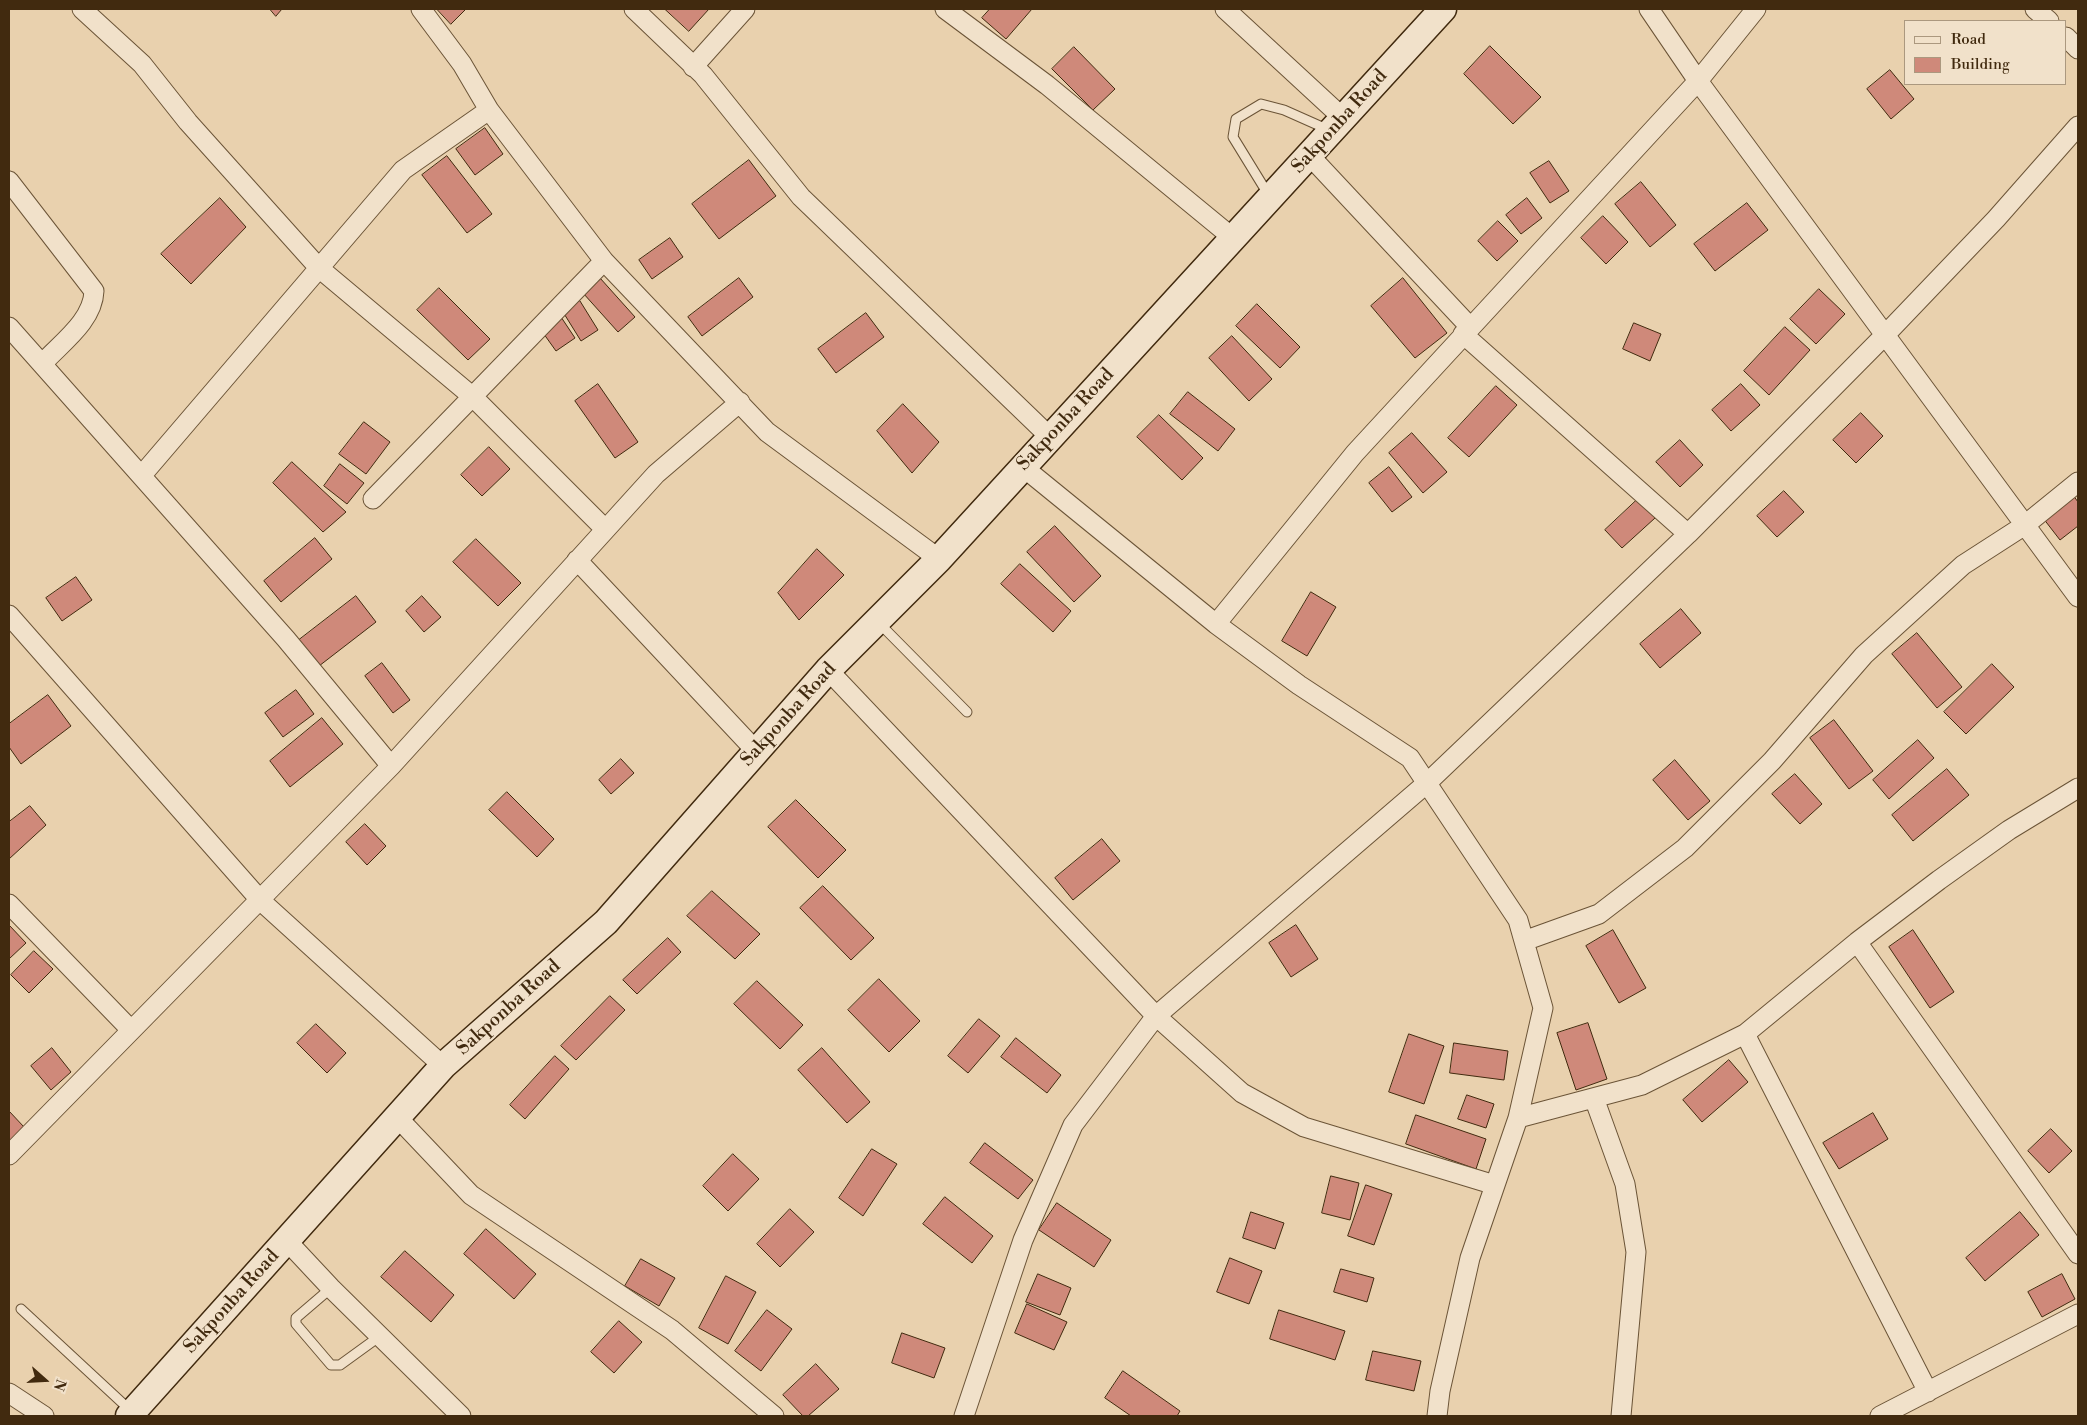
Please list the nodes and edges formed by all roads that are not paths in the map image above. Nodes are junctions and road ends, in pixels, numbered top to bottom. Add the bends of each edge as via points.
1 (82, 9) edge
2 (421, 9) edge
3 (634, 9) edge
4 (745, 9) edge
5 (945, 9) edge
6 (1224, 9) edge
7 (1443, 9) edge
8 (1649, 9) edge
9 (1756, 9) edge
10 (2035, 9) edge
11 (2047, 20) edge
12 (2067, 38) edge
13 (2078, 49) edge
14 (694, 66) junction
15 (1698, 81) junction
16 (489, 110) junction
17 (1337, 124) junction
18 (2078, 126) edge
19 (1309, 155) junction
20 (9, 182) edge
21 (1270, 198) junction
22 (1233, 238) junction
23 (604, 261) junction
24 (319, 268) junction
25 (9, 327) edge
26 (1467, 331) junction
27 (1885, 335) junction
28 (42, 364) junction
29 (473, 397) junction
30 (740, 402) junction
31 (1050, 437) junction
32 (1023, 467) junction
33 (142, 475) junction
34 (2078, 482) edge
35 (374, 499) dead end
36 (2025, 525) junction
37 (605, 529) junction
38 (1688, 534) junction
39 (939, 558) junction
40 (577, 560) junction
41 (2078, 596) edge
42 (9, 615) edge
43 (877, 621) junction
44 (1216, 624) junction
45 (828, 670) junction
46 (967, 712) dead end
47 (756, 751) junction
48 (391, 766) junction
49 (1426, 783) junction
50 (2078, 788) edge
51 (261, 901) junction
52 (9, 904) edge
53 (1524, 942) junction
54 (1857, 942) junction
55 (1156, 1016) junction
56 (131, 1030) junction
57 (1745, 1034) junction
58 (443, 1066) junction
59 (1594, 1098) junction
60 (397, 1118) junction
61 (1518, 1118) junction
62 (9, 1155) edge
63 (1495, 1186) junction
64 (287, 1241) junction
65 (2078, 1254) edge
66 (331, 1288) junction
67 (21, 1309) dead end
68 (2078, 1314) edge
69 (380, 1336) junction
70 (1928, 1392) junction
71 (9, 1393) edge
72 (131, 1414) edge
73 (44, 1416) edge
74 (461, 1416) edge
75 (774, 1416) edge
76 (964, 1416) edge
77 (1437, 1416) edge
78 (1621, 1416) edge
79 (1880, 1416) edge

1 - 24 street via 142,64 188,122
2 - 16 street via 462,64
3 - 14 street
4 - 14 street
5 - 22 street via 1047,85
6 - 17 street
7 - 17 main road, Sakponba Road
8 - 15 street
9 - 15 street
10 - 11 street
12 - 13 street
14 - 31 street via 801,197
15 - 26 street
15 - 27 street
16 - 23 street
16 - 24 street via 403,170
17 - 19 main road, Sakponba Road
17 - 21 lane via 1261,104 1236,120 1233,137
18 - 27 street via 1996,219
19 - 21 main road, Sakponba Road
19 - 26 street
20 - 28 street via 94,291 89,314
21 - 22 main road, Sakponba Road
22 - 31 main road, Sakponba Road
23 - 29 street
23 - 30 street
24 - 29 street
24 - 33 street
25 - 28 street
26 - 38 street
26 - 44 street via 1355,453
27 - 36 street
27 - 38 street
28 - 33 street
29 - 35 street
29 - 37 street
30 - 37 street via 656,474
30 - 39 street via 768,432
31 - 32 main road, Sakponba Road
32 - 39 main road, Sakponba Road
32 - 44 street
33 - 48 street via 286,639
34 - 36 street
36 - 41 street
36 - 53 street via 1963,565 1864,655 1772,762 1684,848 1599,914
37 - 40 street
38 - 49 street
39 - 43 main road, Sakponba Road
40 - 47 street
40 - 48 street
42 - 51 street
43 - 45 main road, Sakponba Road
43 - 46 lane
44 - 49 street via 1299,685 1410,758
45 - 47 main road, Sakponba Road
45 - 55 street
47 - 58 main road, Sakponba Road via 606,922
48 - 51 street
49 - 53 street via 1518,920
49 - 55 street
50 - 54 street via 2009,830
51 - 56 street
51 - 58 street
52 - 56 street
53 - 61 street via 1543,1008
54 - 57 street
54 - 65 street
55 - 63 street via 1242,1093 1304,1127
55 - 76 street via 1073,1125 1023,1240
56 - 62 street
57 - 59 street via 1642,1085
57 - 70 street
58 - 60 main road, Sakponba Road
59 - 61 street
59 - 78 street via 1625,1184 1636,1252
60 - 64 main road, Sakponba Road
60 - 75 street via 471,1195 672,1330
61 - 63 street
63 - 77 street via 1470,1258
64 - 66 street
64 - 72 main road, Sakponba Road
66 - 69 street
66 - 69 lane via 296,1318 296,1324 331,1365 340,1365
67 - 72 lane
68 - 70 street
69 - 74 street
70 - 79 street
71 - 73 street

